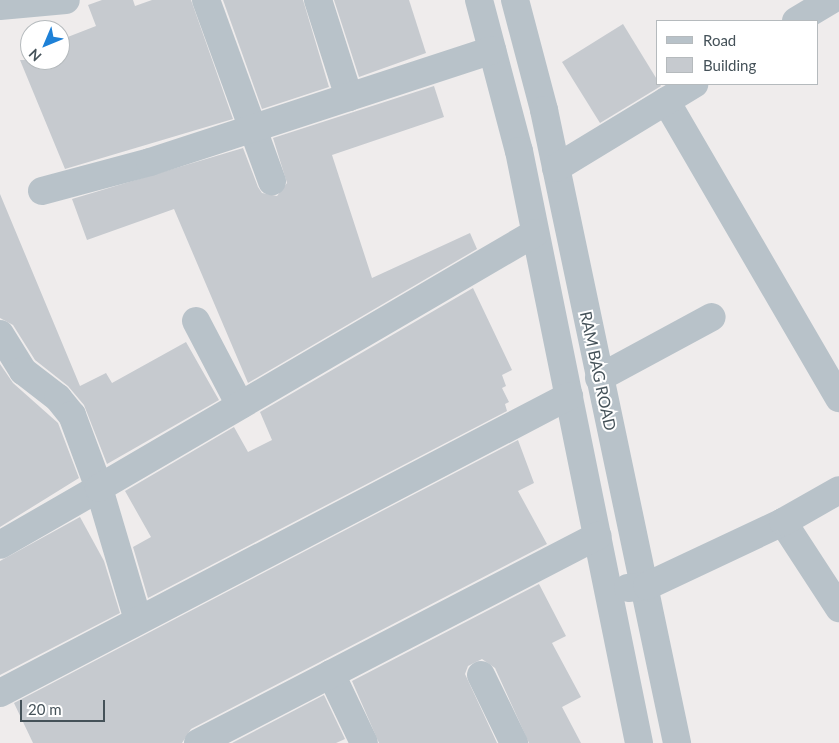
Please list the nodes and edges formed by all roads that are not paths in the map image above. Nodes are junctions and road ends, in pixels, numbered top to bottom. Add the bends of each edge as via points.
1 (66, 0) edge
2 (206, 0) edge
3 (318, 0) edge
4 (480, 0) edge
5 (516, 0) edge
6 (831, 0) edge
7 (0, 6) edge
8 (798, 20) edge
9 (492, 50) junction
10 (692, 85) edge
11 (349, 97) junction
12 (666, 101) junction
13 (255, 128) junction
14 (556, 168) junction
15 (272, 181) dead end
16 (42, 191) dead end
17 (535, 233) junction
18 (712, 317) dead end
19 (196, 321) dead end
20 (0, 334) edge
21 (599, 378) junction
22 (569, 396) junction
23 (839, 398) edge
24 (240, 405) junction
25 (99, 488) junction
26 (839, 490) edge
27 (783, 522) junction
28 (598, 536) junction
29 (0, 545) edge
30 (647, 586) junction
31 (609, 590) junction
32 (839, 608) edge
33 (138, 620) junction
34 (331, 674) junction
35 (481, 675) dead end
36 (0, 693) edge
37 (198, 743) edge
38 (364, 743) edge
39 (514, 743) edge
40 (639, 743) edge
41 (677, 743) edge

1 - 7 street
2 - 13 street
3 - 11 street
4 - 9 street, RAM BAG ROAD
5 - 14 street, RAM BAG ROAD
6 - 8 street
9 - 11 street
9 - 17 street, RAM BAG ROAD
10 - 12 street
11 - 13 street
12 - 14 street
12 - 23 street
13 - 15 street
13 - 16 street via 150,162
14 - 21 street, RAM BAG ROAD
17 - 22 street, RAM BAG ROAD
17 - 24 street
18 - 21 street
19 - 24 street
20 - 25 street via 23,371 58,398 72,415
21 - 30 street, RAM BAG ROAD
22 - 28 street, RAM BAG ROAD
22 - 33 street
24 - 25 street
25 - 29 street
25 - 33 street
26 - 27 street
27 - 30 street
27 - 32 street
28 - 31 street, RAM BAG ROAD
28 - 34 street
30 - 31 street
30 - 41 street, RAM BAG ROAD
31 - 40 street, RAM BAG ROAD
33 - 36 street
34 - 37 street
34 - 38 street
35 - 39 street

